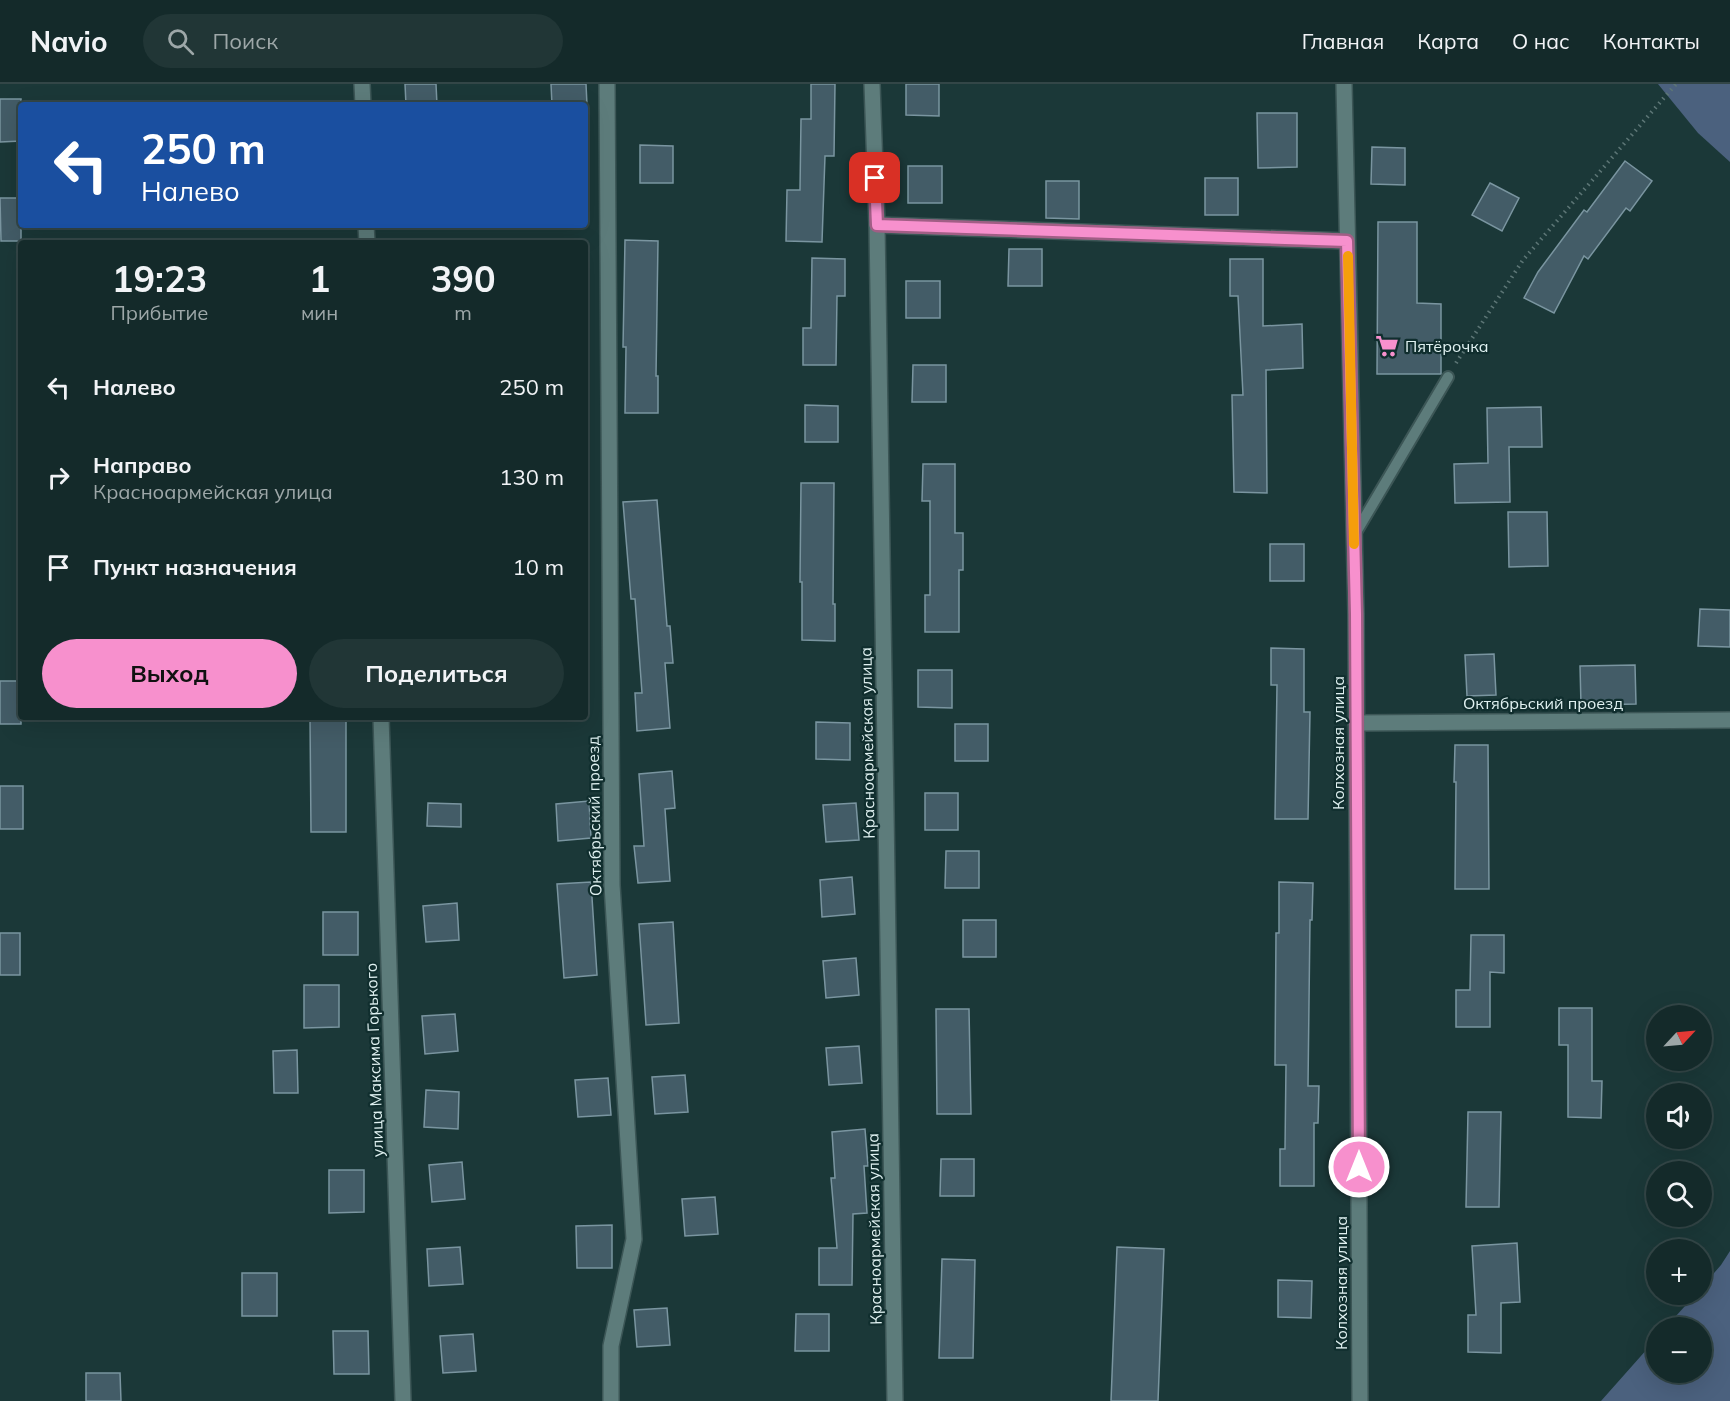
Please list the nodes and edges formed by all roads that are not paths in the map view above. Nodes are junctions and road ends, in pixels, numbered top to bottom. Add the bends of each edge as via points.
1 (362, 84) edge
2 (607, 84) edge
3 (872, 84) edge
4 (1344, 84) edge
5 (363, 102) edge
6 (877, 225) junction
7 (1347, 241) junction
8 (1448, 377) road end
9 (1354, 535) junction
10 (381, 720) edge
11 (1730, 720) edge
12 (1356, 723) junction
13 (403, 1401) edge
14 (611, 1401) edge
15 (895, 1401) edge
16 (1360, 1401) edge

1 - 5 street
2 - 14 street, Октябрьский проезд via 612,885 634,1239 611,1347
3 - 6 street, Красноармейская улица
4 - 7 street, Колхозная улица
6 - 7 street
6 - 15 street, Красноармейская улица
7 - 9 street, Колхозная улица
8 - 9 lane
9 - 12 street, Колхозная улица
10 - 13 street, улица Максима Горького
11 - 12 street, Октябрьский проезд
12 - 16 street, Колхозная улица

